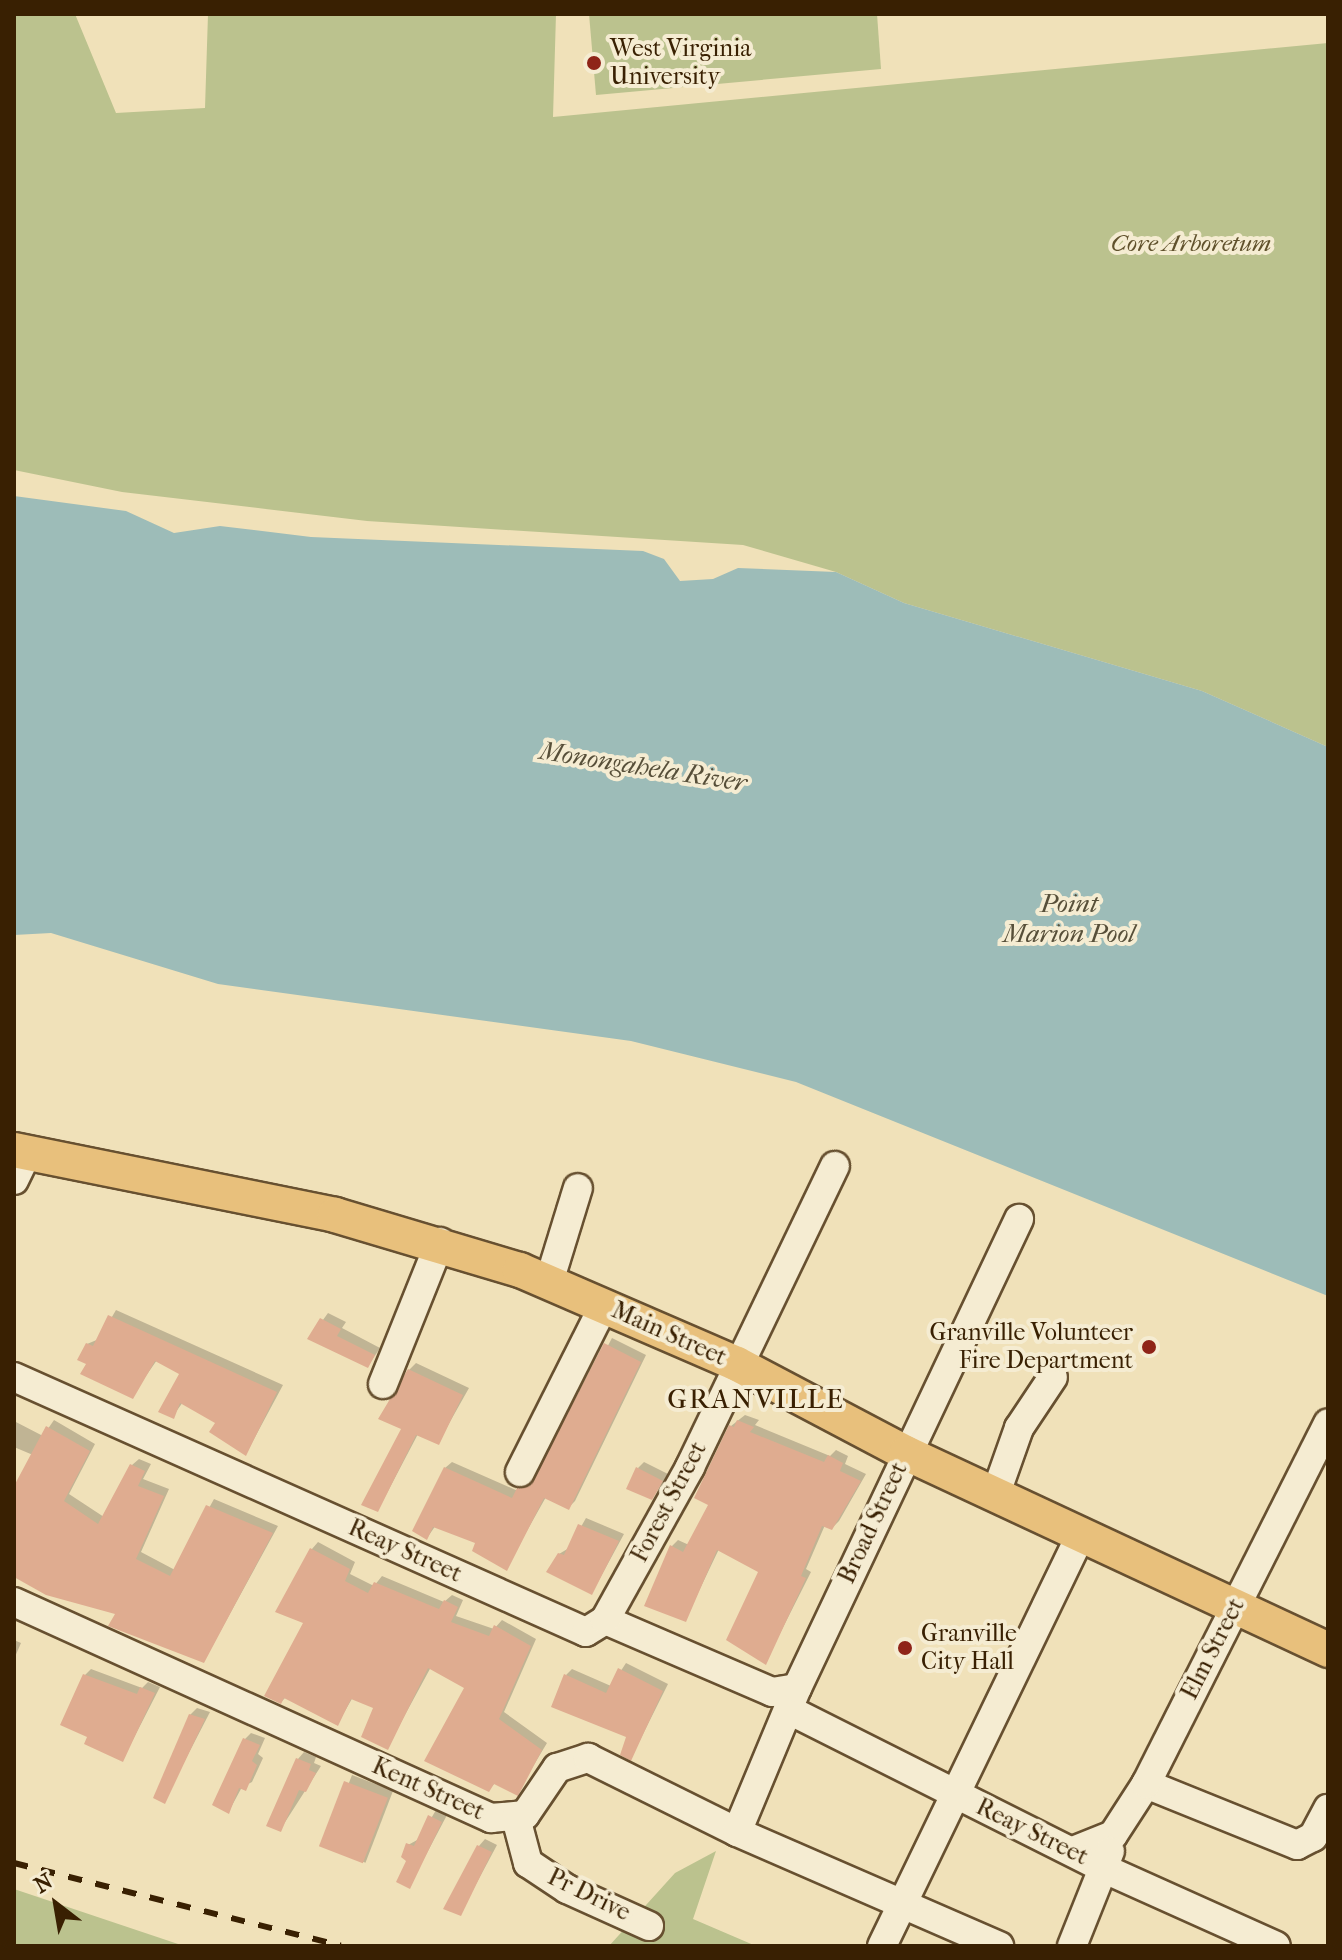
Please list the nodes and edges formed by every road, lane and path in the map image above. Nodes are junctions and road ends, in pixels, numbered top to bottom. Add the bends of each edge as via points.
1 (18, 1161) edge
2 (835, 1166) dead end
3 (578, 1188) dead end
4 (1019, 1219) dead end
5 (440, 1242) junction
6 (549, 1282) junction
7 (604, 1305) junction
8 (737, 1364) junction
9 (14, 1377) edge
10 (1053, 1377) dead end
11 (383, 1384) dead end
12 (1328, 1423) edge
13 (906, 1453) junction
14 (520, 1472) dead end
15 (996, 1493) junction
16 (1081, 1535) junction
17 (14, 1602) edge
18 (1234, 1605) junction
19 (605, 1620) junction
20 (1328, 1650) edge
21 (794, 1700) junction
22 (1146, 1784) junction
23 (956, 1795) junction
24 (1328, 1809) edge
25 (516, 1818) junction
26 (737, 1832) junction
27 (1113, 1835) junction
28 (1073, 1851) junction
29 (1107, 1870) junction
30 (905, 1901) junction
31 (649, 1926) dead end
32 (882, 1946) edge
33 (999, 1946) edge
34 (1072, 1946) edge
35 (1276, 1946) edge

1 - 5 main road, Main Street via 274,1201
2 - 8 street, Forest Street
3 - 6 street
4 - 13 street, Broad Street
5 - 6 main road, Main Street
5 - 11 street
6 - 7 main road, Main Street
7 - 8 main road, Main Street
7 - 14 street
8 - 13 main road, Main Street
8 - 19 street, Forest Street via 690,1467
9 - 19 street, Reay Street via 586,1632
10 - 15 street via 1019,1428
12 - 18 street, Elm Street
13 - 15 main road, Main Street
13 - 21 street, Broad Street
15 - 16 main road, Main Street
16 - 18 main road, Main Street
16 - 23 street
17 - 25 street, Kent Street via 491,1818
18 - 20 main road, Main Street
18 - 22 street, Elm Street
19 - 21 street, Reay Street
21 - 23 street, Reay Street
21 - 26 street, Broad Street
22 - 24 street via 1297,1845 1313,1837
22 - 27 street, Elm Street
23 - 28 street, Reay Street
23 - 30 street
25 - 26 street, Kent Street via 525,1815 557,1768 588,1758
25 - 31 street, Pr Drive via 528,1863 567,1889
26 - 30 street, Kent Street
27 - 28 street
27 - 29 street
28 - 29 street, Reay Street
29 - 34 street
29 - 35 street, Reay Street
30 - 32 street
30 - 33 street, Kent Street

